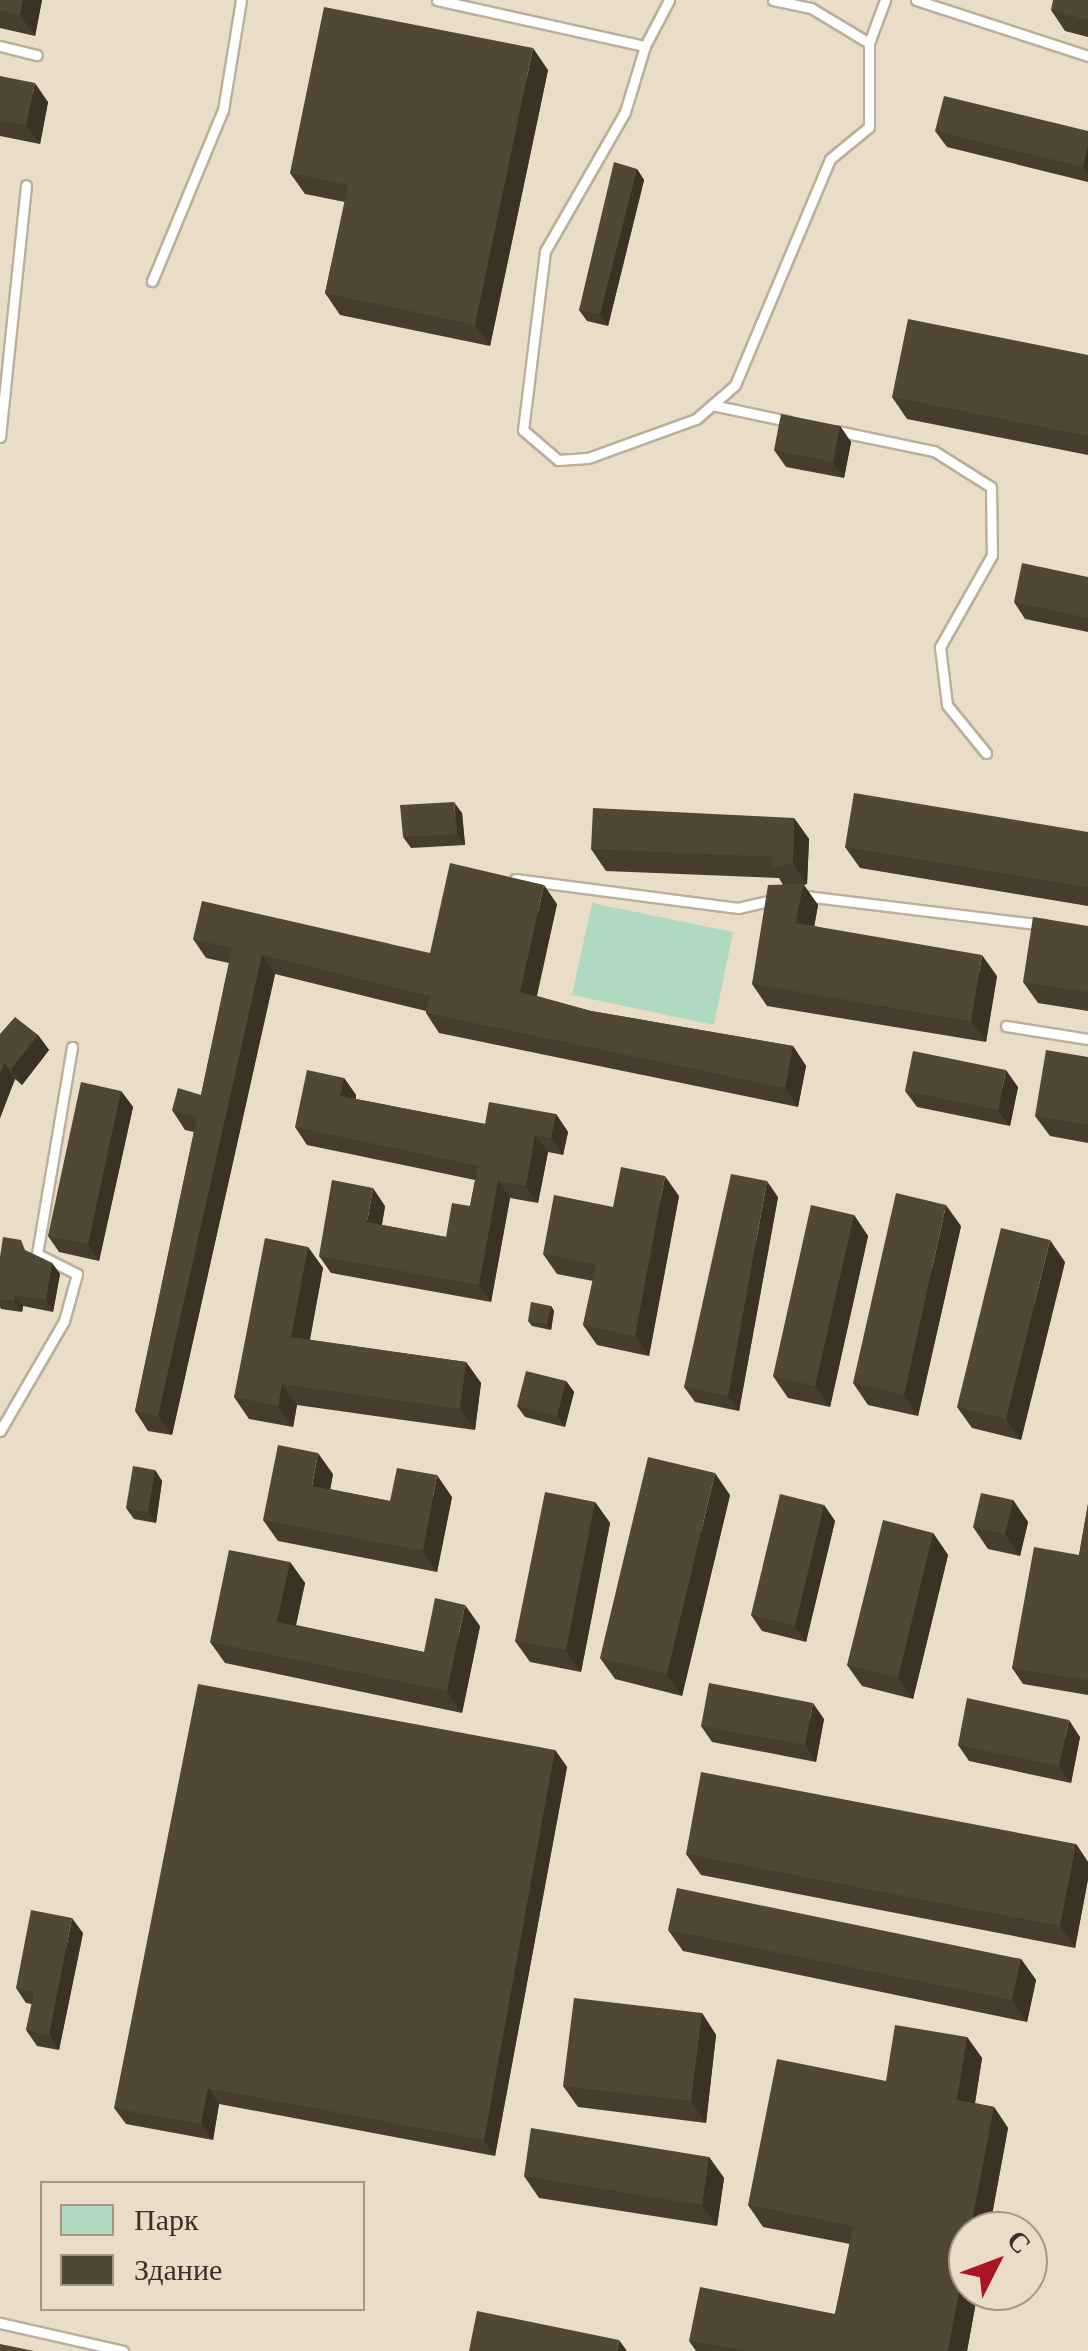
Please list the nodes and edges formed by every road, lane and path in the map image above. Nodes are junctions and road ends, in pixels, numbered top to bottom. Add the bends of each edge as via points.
1 (241, 0) edge
2 (437, 0) edge
3 (669, 0) edge
4 (773, 0) edge
5 (886, 0) edge
6 (916, 0) edge
7 (935, 3) edge
8 (869, 43) junction
9 (0, 46) edge
10 (645, 46) junction
11 (37, 54) dead end
12 (1088, 56) edge
13 (26, 185) dead end
14 (152, 281) dead end
15 (712, 405) junction
16 (804, 424) edge
17 (823, 428) edge
18 (0, 437) edge
19 (986, 753) dead end
20 (495, 877) edge
21 (1051, 926) edge
22 (1006, 1026) dead end
23 (1088, 1039) edge
24 (72, 1047) dead end
25 (0, 1431) edge
26 (0, 2323) edge
27 (123, 2351) edge

1 - 14 lane via 223,110
2 - 10 lane
3 - 10 lane
4 - 8 lane via 811,8
5 - 8 lane
6 - 7 lane
7 - 12 lane
8 - 15 lane via 869,127 830,159 734,385
9 - 11 lane
10 - 15 lane via 625,112 545,251 523,430 558,460 588,458 696,419
13 - 18 lane
15 - 16 lane
17 - 19 lane via 934,451 991,487 992,555 940,647 947,705
20 - 21 lane via 738,908 810,892
22 - 23 lane
24 - 25 lane via 37,1254 76,1274 64,1321
26 - 27 lane

